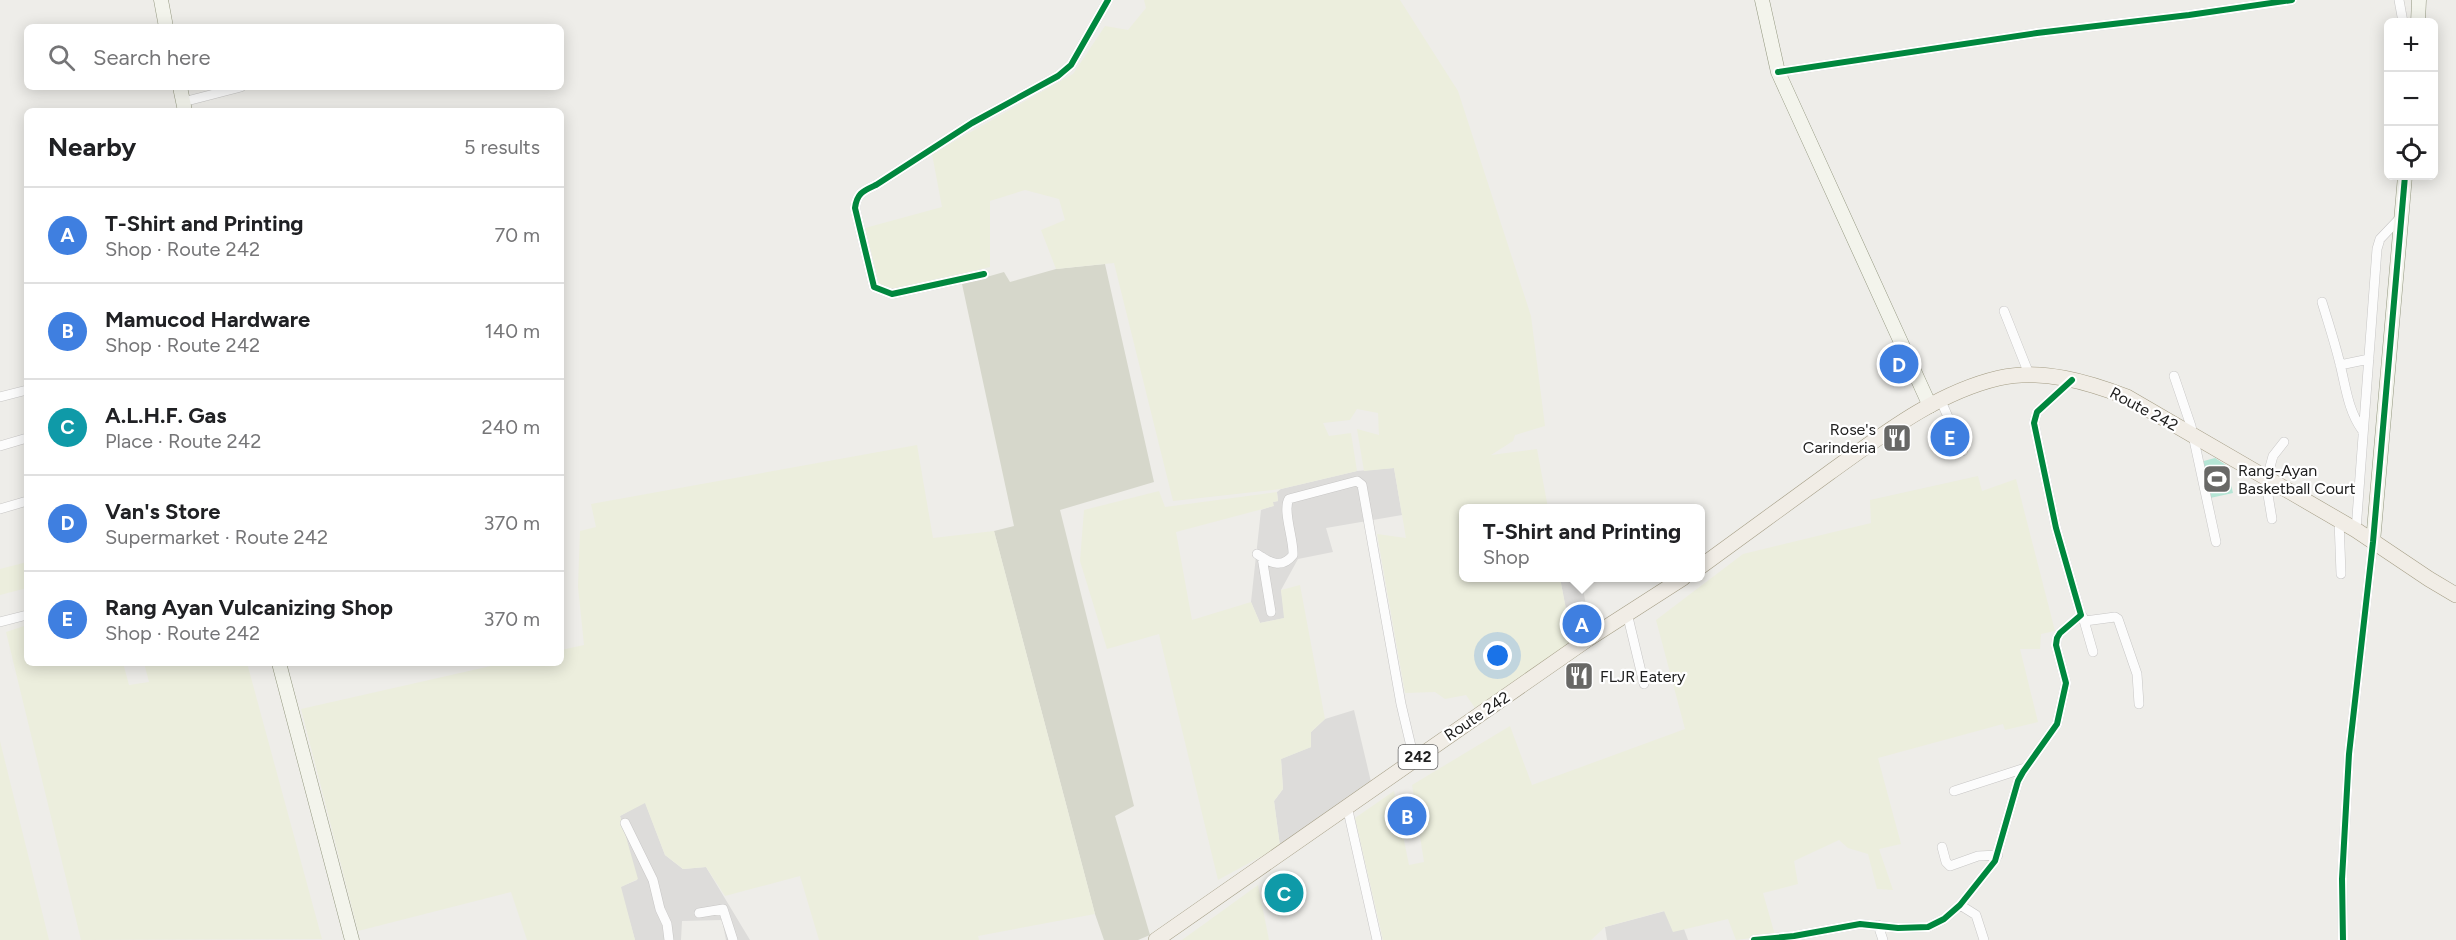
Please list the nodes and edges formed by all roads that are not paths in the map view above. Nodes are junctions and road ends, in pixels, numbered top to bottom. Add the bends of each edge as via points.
1 (161, 0) edge
2 (1108, 0) edge
3 (1762, 0) edge
4 (2292, 0) edge
5 (2399, 0) edge
6 (2419, 0) edge
7 (2402, 18) edge
8 (2418, 18) edge
9 (165, 24) edge
10 (1778, 72) junction
11 (181, 90) edge
12 (232, 90) edge
13 (184, 106) edge
14 (2404, 180) edge
15 (2401, 217) junction
16 (984, 274) dead end
17 (2322, 302) dead end
18 (2004, 311) dead end
19 (2369, 359) junction
20 (2340, 365) junction
21 (2029, 374) junction
22 (2175, 376) dead end
23 (2072, 380) junction
24 (24, 391) edge
25 (0, 397) edge
26 (1936, 404) junction
27 (2362, 430) junction
28 (2193, 435) junction
29 (24, 439) edge
30 (2284, 442) dead end
31 (0, 446) edge
32 (1963, 451) dead end
33 (2266, 477) junction
34 (24, 502) edge
35 (0, 509) edge
36 (2272, 519) dead end
37 (2339, 520) junction
38 (2356, 530) junction
39 (2216, 542) dead end
40 (2373, 542) junction
41 (1705, 564) edge
42 (2341, 574) dead end
43 (1677, 582) edge
44 (2456, 595) edge
45 (1271, 612) dead end
46 (1628, 613) junction
47 (24, 616) edge
48 (2083, 618) junction
49 (0, 622) edge
50 (2093, 651) dead end
51 (280, 666) edge
52 (1644, 684) dead end
53 (2139, 704) dead end
54 (1414, 759) junction
55 (2025, 768) junction
56 (1954, 791) dead end
57 (1347, 806) junction
58 (625, 823) dead end
59 (1942, 847) dead end
60 (1998, 855) junction
61 (1960, 905) junction
62 (699, 913) dead end
63 (1878, 925) junction
64 (1830, 929) junction
65 (352, 940) edge
66 (669, 940) edge
67 (733, 940) edge
68 (1156, 940) edge
69 (1377, 940) edge
70 (1756, 940) edge
71 (1834, 940) edge
72 (1883, 940) edge
73 (1984, 940) edge
74 (2343, 940) edge

1 - 9 street
2 - 16 street via 1071,65 1058,76 972,123 856,198 874,287 882,292 892,294
3 - 10 street
4 - 10 street
5 - 7 street
6 - 8 street
10 - 26 street
11 - 13 street
12 - 13 street
14 - 15 street
15 - 19 street via 2378,243
15 - 40 street
17 - 20 street
18 - 21 street
19 - 20 street
19 - 27 street
20 - 27 street via 2354,420
21 - 23 main road, Route 242
21 - 26 main road, Route 242 via 1999,378
22 - 28 street
23 - 28 main road, Route 242 via 2127,397
23 - 48 street via 2037,412 2034,423 2056,528
24 - 25 street
26 - 32 street
26 - 41 main road, Route 242 via 1889,430
27 - 38 street
28 - 33 main road, Route 242
28 - 39 street
29 - 31 street
30 - 33 street via 2273,456
33 - 36 street
33 - 37 main road, Route 242
34 - 35 street
37 - 38 main road, Route 242
37 - 42 street
38 - 40 main road, Route 242
40 - 44 main road, Route 242
40 - 74 street via 2349,754
43 - 46 main road, Route 242 / 242
45 - 54 street via 1259,556 1284,564 1293,555 1285,505 1288,499 1356,481 1362,485
46 - 52 street
46 - 54 main road, Route 242 / 242
47 - 49 street
48 - 50 street
48 - 53 street via 2118,619 2137,674
48 - 55 street via 2057,638 2066,683 2058,720
51 - 65 street
54 - 57 main road, Route 242 / 242
55 - 56 street
55 - 60 street
57 - 68 main road, Route 242 / 242
57 - 69 street
58 - 66 street via 653,880
59 - 60 street via 1950,866 1978,856
60 - 61 street
61 - 63 street via 1928,927
61 - 73 street via 1976,915
62 - 67 street via 723,909
63 - 64 street
63 - 72 street
64 - 70 street
64 - 71 street

